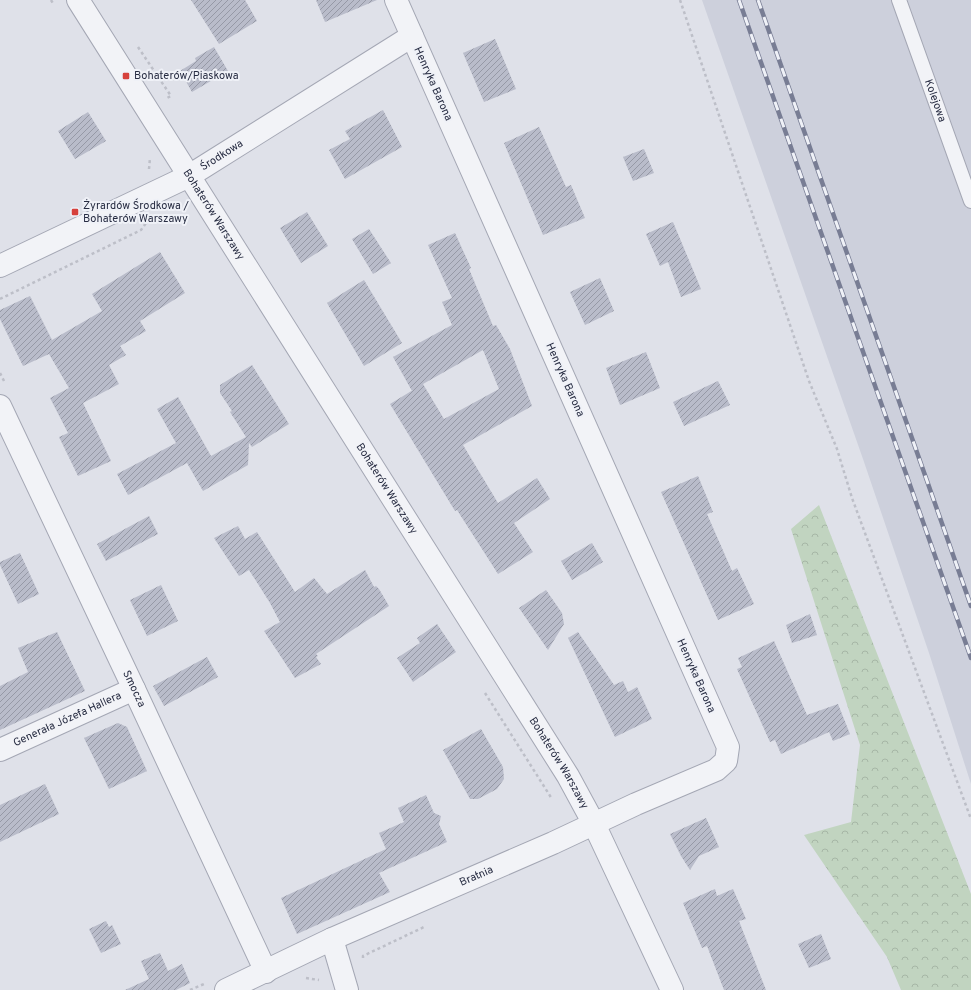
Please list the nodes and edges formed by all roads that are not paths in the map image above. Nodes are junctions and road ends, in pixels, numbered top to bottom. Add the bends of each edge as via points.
1 (78, 0) edge
2 (396, 0) edge
3 (899, 0) edge
4 (412, 36) junction
5 (189, 176) junction
6 (971, 201) edge
7 (0, 266) edge
8 (0, 406) edge
9 (134, 689) junction
10 (0, 750) edge
11 (726, 761) joint
12 (594, 824) junction
13 (332, 940) junction
14 (266, 972) junction
15 (346, 986) edge
16 (226, 990) edge
17 (672, 990) edge

1 - 5 street, Bohaterów Warszawy
2 - 4 street, Henryka Barona
3 - 6 lane, Kolejowa
4 - 5 street, Środkowa
4 - 11 street, Henryka Barona via 728,747
5 - 7 street, Środkowa
5 - 12 street, Bohaterów Warszawy via 554,753
8 - 9 street, Smocza
9 - 10 street, Generała Józefa Hallera
9 - 14 street, Smocza
11 - 12 street, Bratnia via 716,770
12 - 13 street, Bratnia
12 - 17 street, Bohaterów Warszawy
13 - 14 street, Bratnia
13 - 15 street
14 - 16 street, Bratnia

